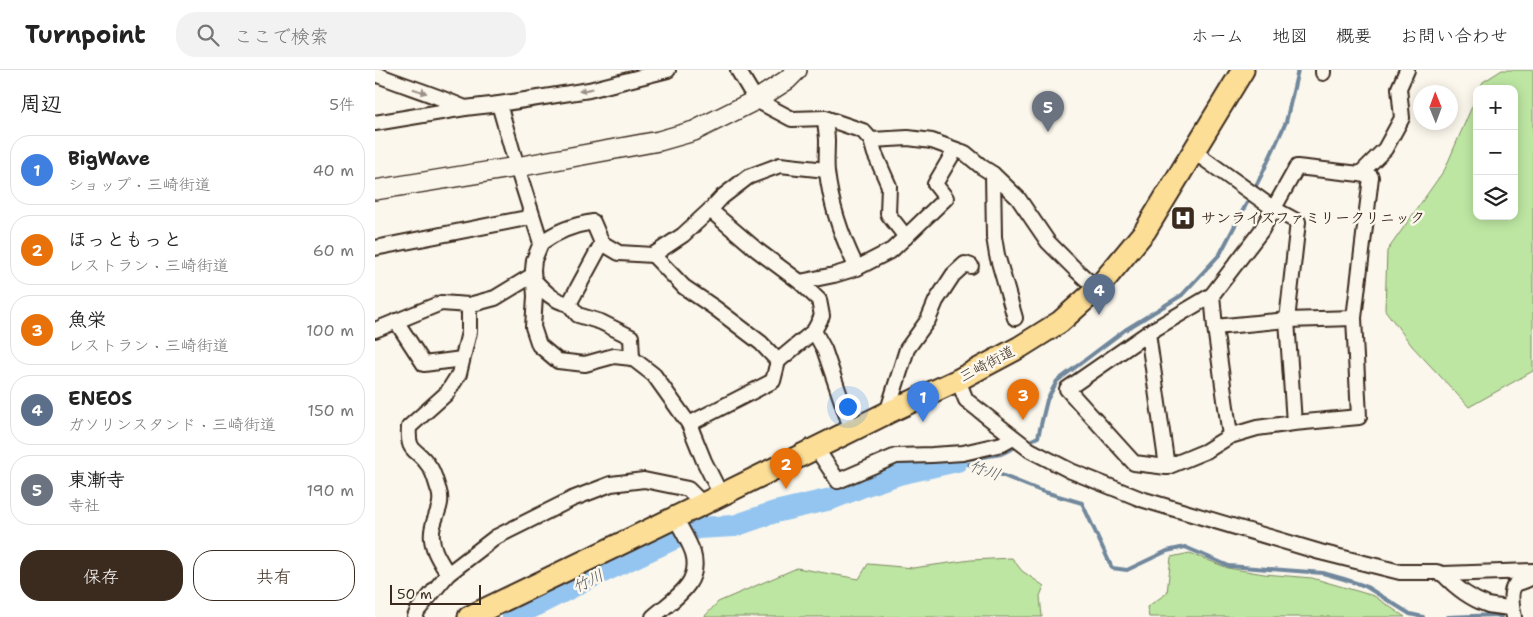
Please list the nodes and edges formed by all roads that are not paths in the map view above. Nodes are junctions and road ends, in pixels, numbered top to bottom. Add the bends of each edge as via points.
1 (667, 70) edge
2 (738, 70) edge
3 (797, 70) edge
4 (1243, 70) edge
5 (1407, 70) edge
6 (375, 74) edge
7 (756, 100) junction
8 (499, 104) junction
9 (465, 108) junction
10 (825, 118) junction
11 (375, 123) edge
12 (871, 140) junction
13 (955, 150) junction
14 (1193, 151) junction
15 (517, 167) junction
16 (826, 170) junction
17 (993, 174) junction
18 (1360, 174) junction
19 (375, 190) edge
20 (1274, 209) junction
21 (710, 210) junction
22 (532, 217) junction
23 (906, 237) junction
24 (541, 243) junction
25 (602, 243) junction
26 (375, 248) edge
27 (653, 255) junction
28 (971, 266) dead end
29 (857, 268) junction
30 (533, 277) junction
31 (800, 282) junction
32 (1097, 288) junction
33 (1212, 295) junction
34 (569, 304) junction
35 (469, 305) junction
36 (1015, 318) dead end
37 (1354, 318) junction
38 (1287, 320) junction
39 (396, 321) junction
40 (1215, 326) junction
41 (375, 330) edge
42 (814, 332) junction
43 (1148, 333) junction
44 (463, 358) junction
45 (632, 358) junction
46 (778, 361) junction
47 (958, 380) junction
48 (887, 413) junction
49 (1294, 422) junction
50 (689, 424) junction
51 (852, 431) junction
52 (1230, 436) junction
53 (1013, 438) junction
54 (816, 448) junction
55 (1167, 467) junction
56 (712, 499) junction
57 (675, 518) junction
58 (1533, 571) edge
59 (448, 574) junction
60 (1443, 574) junction
61 (1533, 576) edge
62 (1513, 612) edge
63 (415, 617) edge
64 (469, 617) edge
65 (653, 617) edge

1 -> 8 street via 589,90
2 - 7 street
3 - 7 street
4 - 14 main road, 三崎街道
5 - 18 street via 1399,88 1402,118 1385,149
6 -> 9 street
7 - 10 street via 791,119
7 - 15 street via 694,130 659,141
8 - 9 street
8 - 15 street
9 - 11 street
10 - 12 street via 863,131
10 - 16 street
12 - 13 street via 908,138 933,141
12 - 23 street via 889,186 888,214
13 - 17 street
13 - 23 street via 935,184 946,198
14 - 20 street
14 - 32 main road, 三崎街道 via 1145,231
15 - 19 street
15 - 22 street
16 - 21 street via 780,165 748,177
16 - 29 street via 836,216
17 - 32 street via 1018,198 1048,242
17 - 36 street via 994,238
18 - 20 street via 1297,167
18 - 37 street via 1371,178
20 - 33 street
20 - 38 street via 1298,222
21 - 27 street via 683,235
21 - 31 street
22 - 24 street
22 - 26 street
23 - 29 street via 892,250
24 - 25 street via 577,224 593,222
24 - 30 street via 534,260
25 - 27 street via 619,253
25 - 34 street
27 - 46 street via 684,287 761,343
28 - 48 street via 965,264 953,275 928,320 907,348
29 - 31 street
30 - 34 street via 547,295
30 - 35 street via 495,298
30 - 45 street via 533,327 539,345 558,361 585,364 614,356
31 - 42 street via 819,300 822,316
32 - 47 main road, 三崎街道 via 1060,322
33 - 40 street
33 - 43 street
34 - 45 street via 579,315 631,337
35 - 39 street via 441,303
35 - 44 street via 469,332
37 - 38 street
37 - 49 street via 1359,417
38 - 40 street
38 - 49 street
39 - 41 street
39 - 44 street via 424,364
40 - 52 street
42 - 46 street
42 - 51 street via 824,349
43 - 55 street
43 - 55 street via 1067,389 1134,463
44 - 59 street via 459,374 447,393 409,427 410,446 429,466 440,493 440,508 431,533 435,552
45 - 50 street via 654,374
46 - 50 street via 773,381
47 - 48 main road, 三崎街道
47 - 53 street via 966,400
48 - 51 main road, 三崎街道
49 - 52 street
50 - 56 street via 704,461
51 - 54 main road, 三崎街道
52 - 55 street via 1206,452
53 - 54 street via 1002,444 963,453 896,456 838,481
53 - 60 street via 1071,471 1141,499 1400,572
54 - 56 main road, 三崎街道
56 - 57 main road, 三崎街道
56 - 59 street via 688,489 644,480 611,484 572,499 496,537
57 - 64 main road, 三崎街道
57 - 65 street via 693,552 696,570 689,584
58 - 60 street
59 - 63 street
60 - 62 street via 1453,585 1478,601
61 - 62 street via 1516,584 1512,590

